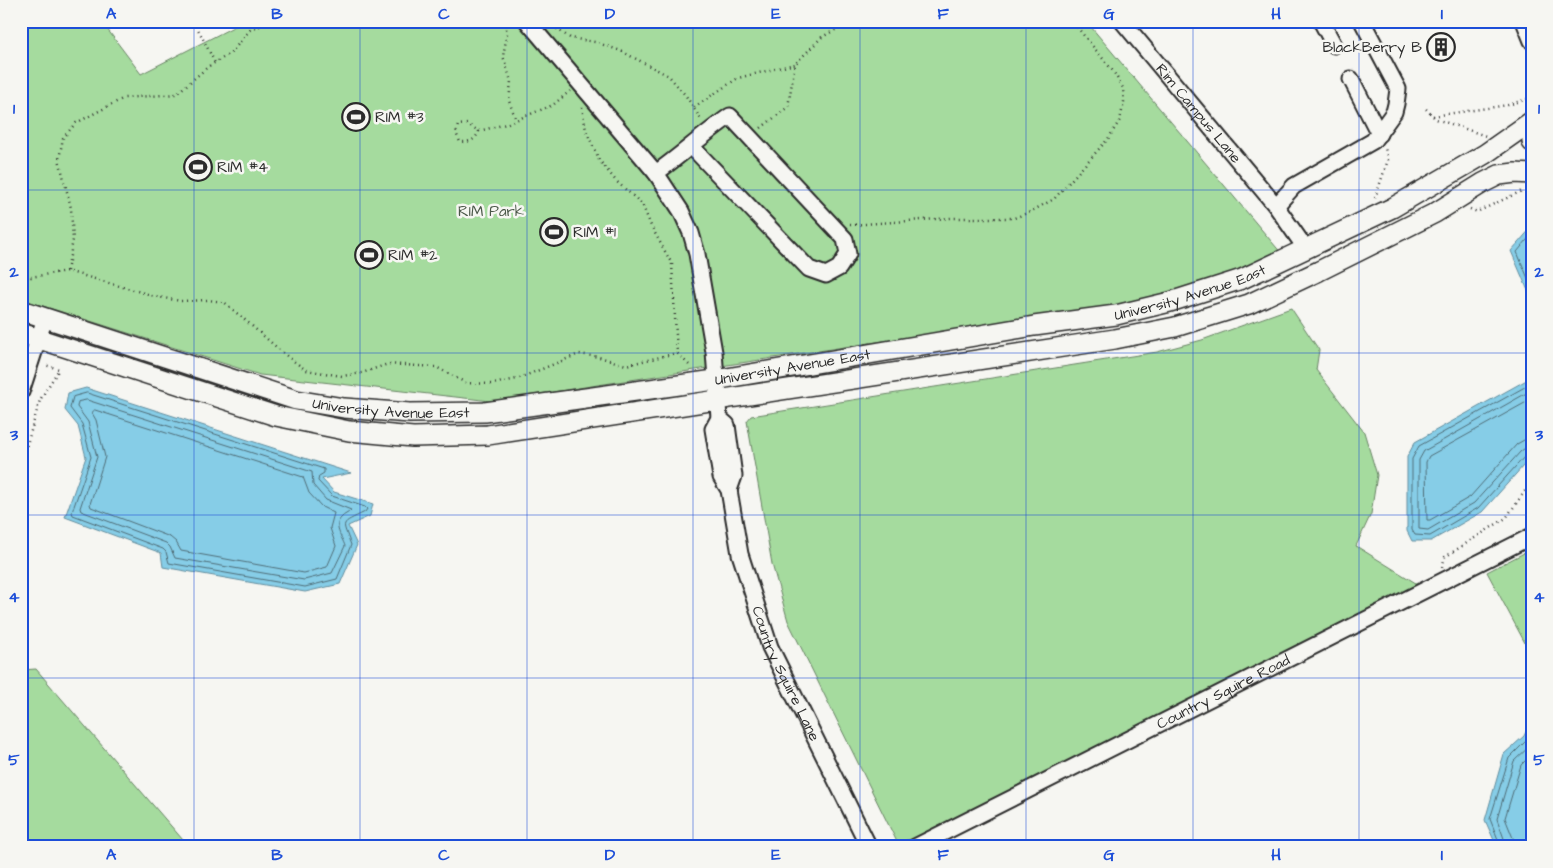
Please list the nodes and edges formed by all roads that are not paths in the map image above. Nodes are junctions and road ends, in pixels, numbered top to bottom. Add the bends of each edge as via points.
1 (526, 21) edge
2 (1122, 21) edge
3 (1321, 21) edge
4 (1362, 21) edge
5 (1524, 21) edge
6 (1532, 41) edge
7 (1334, 45) dead end
8 (1351, 78) dead end
9 (1532, 121) edge
10 (1382, 139) junction
11 (691, 146) junction
12 (656, 173) junction
13 (1532, 174) edge
14 (1276, 206) junction
15 (1306, 249) junction
16 (21, 310) edge
17 (45, 318) junction
18 (29, 335) edge
19 (715, 380) junction
20 (21, 392) edge
21 (718, 409) junction
22 (1532, 536) edge
23 (869, 847) edge
24 (915, 847) edge

1 - 12 street
2 - 14 street, Rim Campus Lane
3 - 7 street
4 - 10 street via 1398,89 1394,112
5 - 6 street
8 - 10 street
9 - 15 main road, University Avenue East via 1485,154 1392,208
10 - 14 street via 1294,186
11 - 11 street via 730,116 845,239 848,254 839,268 826,275 809,269
11 - 12 street
12 - 19 street via 681,211 698,254 714,352
13 - 21 main road, University Avenue East via 1499,175 1435,213 1249,304 1175,327
14 - 15 street, Rim Campus Lane
15 - 19 main road, University Avenue East via 1242,279 1116,315
16 - 17 main road, University Avenue East
17 - 18 street
17 - 19 main road, University Avenue East via 296,400 344,408 410,413 485,412
18 - 20 street
18 - 21 main road, University Avenue East via 276,416 349,431 413,437 488,435
19 - 21 street, Country Squire Lane
21 - 23 street, Country Squire Lane via 727,425 734,476 729,490 740,554 770,647
22 - 24 street, Country Squire Road

